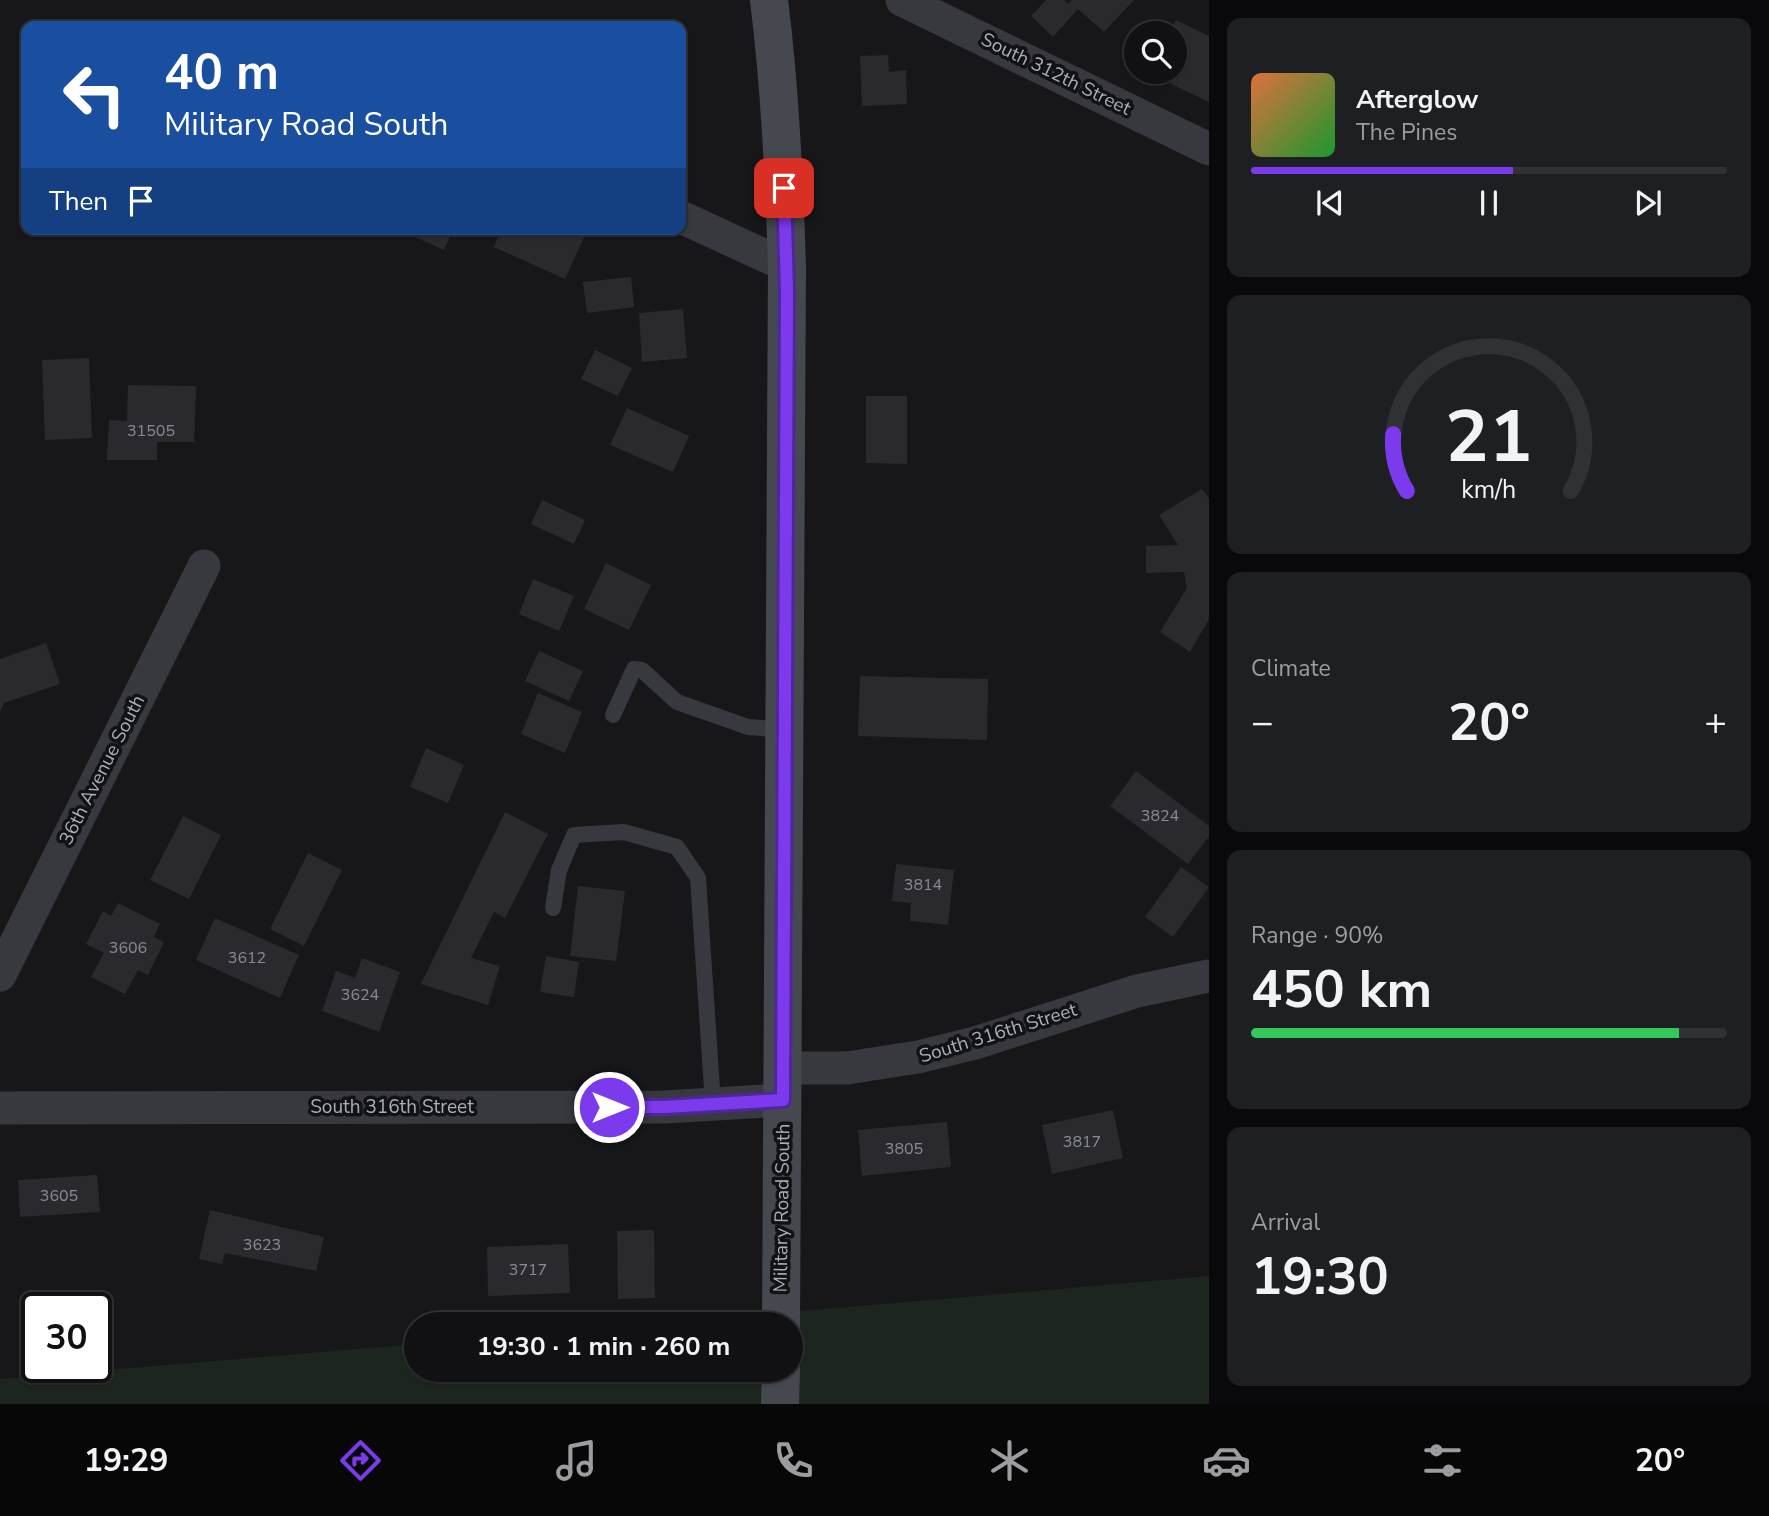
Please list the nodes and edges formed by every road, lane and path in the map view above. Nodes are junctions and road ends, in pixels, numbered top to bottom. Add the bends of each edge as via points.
1 (769, 0) edge
2 (902, 0) edge
3 (1209, 149) edge
4 (686, 219) edge
5 (787, 266) junction
6 (204, 566) dead end
7 (613, 715) dead end
8 (785, 730) junction
9 (552, 908) dead end
10 (0, 975) edge
11 (1209, 976) edge
12 (783, 1084) junction
13 (713, 1104) junction
14 (0, 1108) edge
15 (781, 1312) edge
16 (781, 1382) edge
17 (780, 1404) edge

1 - 5 main road, Military Road South
2 - 3 street, South 312th Street
4 - 5 street
5 - 8 main road, Military Road South
6 - 10 street, 36th Avenue South
7 - 8 lane via 634,669 642,670 677,702 748,727
8 - 12 main road, Military Road South
9 - 13 lane via 559,870 574,835 624,832 677,847 698,878
11 - 12 street, South 316th Street via 1137,990 975,1043
12 - 13 street, South 316th Street
12 - 15 main road, Military Road South
13 - 14 street, South 316th Street
16 - 17 main road

